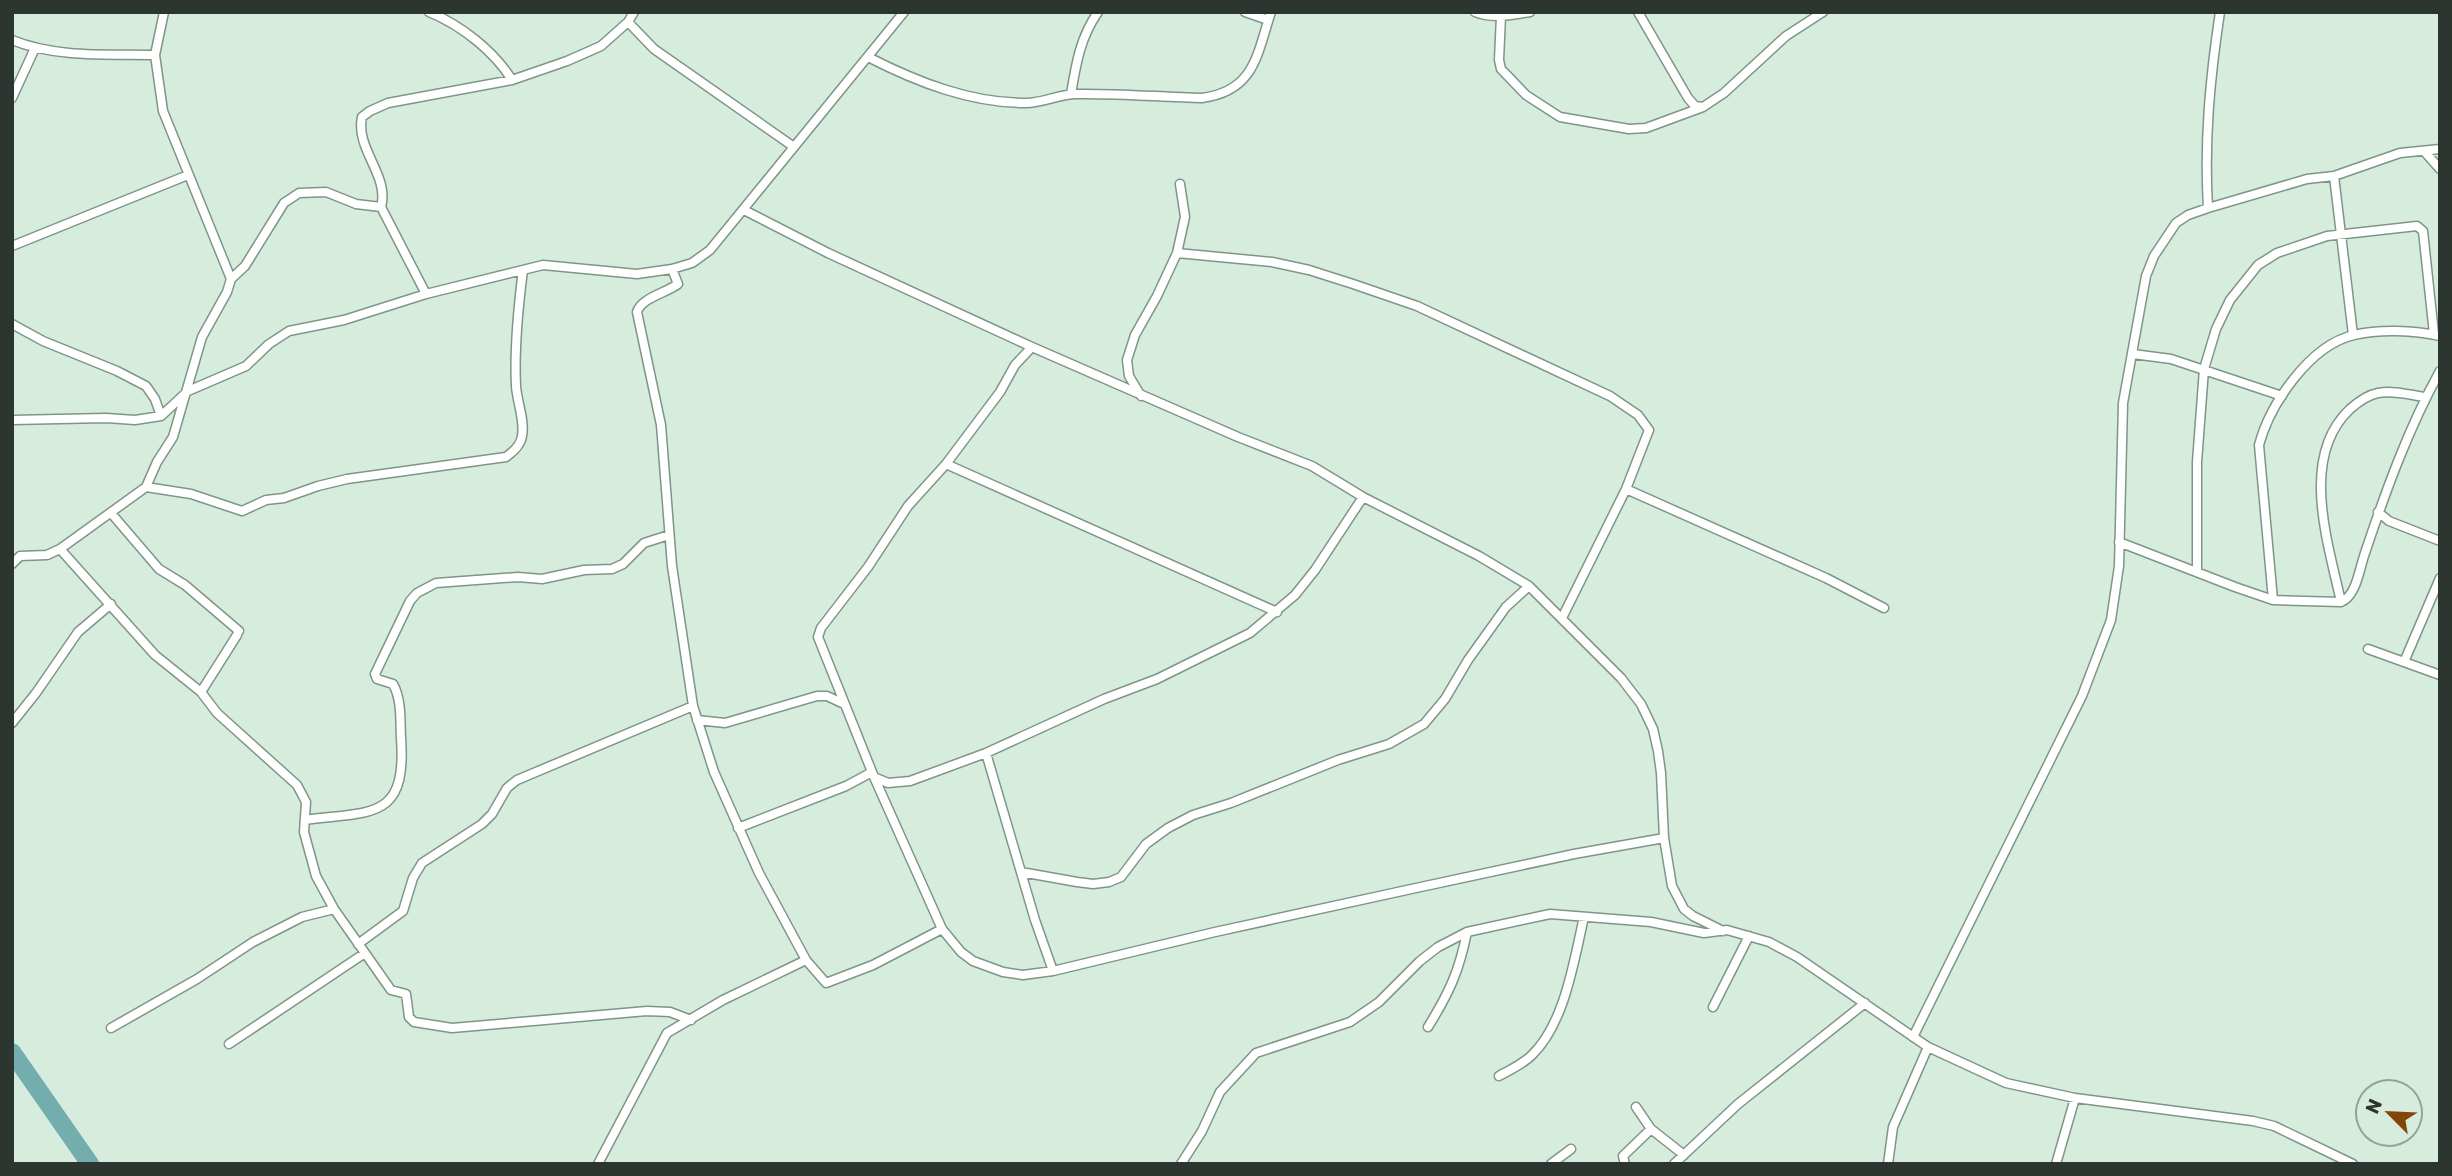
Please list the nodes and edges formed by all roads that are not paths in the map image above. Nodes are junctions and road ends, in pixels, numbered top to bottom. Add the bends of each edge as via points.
1 (164, 12) edge
2 (429, 12) edge
3 (634, 12) edge
4 (904, 12) edge
5 (1098, 12) edge
6 (1245, 12) edge
7 (1475, 12) edge
8 (1530, 12) edge
9 (1638, 12) edge
10 (1823, 12) edge
11 (2220, 12) edge
12 (1270, 16) edge
13 (1501, 16) junction
14 (628, 22) junction
15 (12, 40) edge
16 (35, 48) junction
17 (155, 55) junction
18 (868, 57) junction
19 (512, 80) junction
20 (1071, 94) junction
21 (12, 98) edge
22 (1703, 107) junction
23 (794, 147) junction
24 (2440, 149) edge
25 (2424, 151) junction
26 (2440, 169) edge
27 (188, 175) junction
28 (2334, 176) junction
29 (1180, 184) dead end
30 (381, 207) junction
31 (2208, 208) junction
32 (744, 210) junction
33 (2342, 233) junction
34 (12, 246) edge
35 (1177, 253) junction
36 (672, 269) junction
37 (523, 271) junction
38 (231, 279) junction
39 (426, 294) junction
40 (12, 324) edge
41 (2353, 335) junction
42 (2437, 335) edge
43 (1032, 347) junction
44 (2133, 354) junction
45 (2204, 369) junction
46 (2440, 371) edge
47 (188, 391) junction
48 (1141, 396) junction
49 (2282, 396) junction
50 (2425, 397) junction
51 (161, 416) junction
52 (12, 420) edge
53 (946, 464) junction
54 (146, 487) junction
55 (1626, 489) junction
56 (1363, 497) junction
57 (111, 513) junction
58 (2378, 513) junction
59 (669, 535) junction
60 (2440, 541) edge
61 (2119, 542) junction
62 (60, 550) junction
63 (12, 564) edge
64 (2197, 571) junction
65 (2440, 578) edge
66 (1529, 586) junction
67 (2273, 600) junction
68 (2340, 602) junction
69 (111, 604) junction
70 (1884, 608) dead end
71 (1277, 612) junction
72 (1562, 618) junction
73 (2368, 649) dead end
74 (2404, 662) junction
75 (2440, 676) edge
76 (201, 692) junction
77 (844, 704) junction
78 (693, 706) junction
79 (697, 720) junction
80 (12, 723) edge
81 (986, 753) junction
82 (873, 774) junction
83 (305, 820) junction
84 (738, 828) junction
85 (1664, 838) junction
86 (1021, 872) junction
87 (334, 909) junction
88 (1584, 917) junction
89 (942, 929) junction
90 (1723, 930) junction
91 (1467, 932) junction
92 (1749, 936) junction
93 (358, 944) junction
94 (365, 953) junction
95 (806, 960) junction
96 (1053, 971) junction
97 (1865, 1003) junction
98 (1713, 1007) dead end
99 (691, 1020) junction
100 (1427, 1027) dead end
101 (111, 1028) dead end
102 (1913, 1037) junction
103 (229, 1044) dead end
104 (1928, 1047) junction
105 (1499, 1076) dead end
106 (2075, 1098) junction
107 (1636, 1107) dead end
108 (1651, 1129) junction
109 (1571, 1149) dead end
110 (1684, 1155) junction
111 (598, 1164) edge
112 (1181, 1164) edge
113 (1551, 1164) edge
114 (1625, 1164) edge
115 (1674, 1164) edge
116 (1888, 1164) edge
117 (2056, 1164) edge
118 (2353, 1164) edge

1 - 17 street
2 - 19 street via 467,34 499,61
3 - 14 street
4 - 18 street
5 - 20 street via 1080,48
6 - 12 street
7 - 13 street
8 - 13 street
9 - 22 street via 1688,99
10 - 22 street via 1786,36
11 - 31 street via 2207,113
12 - 20 street via 1254,67 1222,94 1202,98
13 - 22 street via 1499,60 1505,75 1525,95 1560,117 1646,128
14 - 19 street via 594,50
14 - 23 street via 654,49
15 - 16 street
16 - 17 street
16 - 21 street
17 - 27 street via 163,111
18 - 20 street via 918,81 988,100 1028,103
18 - 23 street
19 - 30 street via 380,105 362,117 362,139 382,189
23 - 32 street
24 - 25 street
25 - 26 street
25 - 28 street via 2392,156
27 - 34 street
27 - 38 street
28 - 31 street via 2307,179
28 - 33 street
29 - 35 street via 1185,218
30 - 38 street via 356,204 326,192 299,193 284,203 245,266
30 - 39 street
31 - 44 street via 2176,223 2154,256 2146,276
32 - 36 street via 710,250
32 - 43 street
33 - 41 street
33 - 42 street via 2421,228
33 - 45 street via 2277,253 2258,265 2222,313
35 - 48 street via 1127,360 1129,376
35 - 55 street via 1272,262 1366,288 1417,306 1610,396 1649,430
36 - 37 street via 637,274 543,265
36 - 59 street via 678,284 643,302 637,312 661,425
37 - 39 street
37 - 54 street via 515,354 522,437 506,457 346,480 266,500 243,511 191,494
38 - 47 street via 202,337
39 - 47 street via 344,320 289,331 246,366
40 - 51 street via 145,386
41 - 42 street
41 - 49 street via 2313,357
43 - 48 street
43 - 53 street
44 - 45 street
44 - 61 street via 2123,403
45 - 49 street
45 - 64 street via 2197,462
46 - 50 street
47 - 51 street
47 - 54 street via 173,437
48 - 56 street via 1312,466
49 - 67 street via 2259,445
50 - 58 street
50 - 68 street via 2374,393 2337,421 2329,438 2322,469 2322,512
51 - 52 street
53 - 71 street
53 - 77 street via 908,506 819,633 819,644
54 - 57 street
55 - 70 street
55 - 72 street
56 - 66 street
56 - 71 street via 1315,570
57 - 62 street
57 - 76 street via 159,569 185,585 238,633
58 - 60 street
58 - 68 street via 2349,597
59 - 78 street
59 - 83 street via 644,543 612,569 542,579 436,583 417,593 375,674 393,684 399,699 403,765 399,784 388,802 374,811
61 - 64 street
61 - 102 street via 2111,620 2081,696
62 - 63 street via 20,556
62 - 69 street
64 - 67 street
65 - 74 street
66 - 72 street
66 - 86 street via 1506,607 1424,724 1389,744 1193,815 1146,844 1121,877 1109,882 1085,883
67 - 68 street
69 - 76 street via 155,655
69 - 80 street via 78,632
71 - 81 street via 1250,633 1157,679
72 - 85 street via 1621,678 1653,729 1661,773
73 - 74 street
74 - 75 street
76 - 83 street via 217,713 297,785 306,802
77 - 79 street via 817,695 724,723
77 - 82 street
78 - 79 street
78 - 93 street via 517,780 482,824 422,863 399,916
79 - 84 street
81 - 82 street via 909,781 888,783
81 - 86 street
82 - 84 street
82 - 89 street
83 - 87 street via 304,838 316,876
84 - 95 street
85 - 90 street via 1679,902 1693,916
85 - 96 street via 1362,899
86 - 96 street
87 - 93 street
87 - 101 street via 302,917 253,942
88 - 90 street via 1651,922 1704,933
88 - 91 street via 1541,915
88 - 105 street via 1566,995 1542,1043 1522,1063
89 - 95 street via 873,965 826,983
89 - 96 street via 961,952 984,966 1023,975
90 - 92 street
91 - 100 street via 1453,984
91 - 112 street via 1429,954 1379,1002 1350,1022 1256,1053 1220,1092
92 - 97 street via 1797,957
92 - 98 street
93 - 94 street
94 - 99 street via 392,990 406,995 410,1017 416,1023 452,1028 647,1011 670,1012
94 - 103 street
95 - 99 street
97 - 102 street
97 - 110 street via 1738,1104
99 - 111 street via 667,1034
102 - 104 street
104 - 106 street via 2006,1083
104 - 116 street via 1893,1127
106 - 117 street
106 - 118 street via 2253,1121 2274,1126
107 - 108 street
108 - 110 street
108 - 114 street via 1623,1156
109 - 113 street
110 - 115 street

